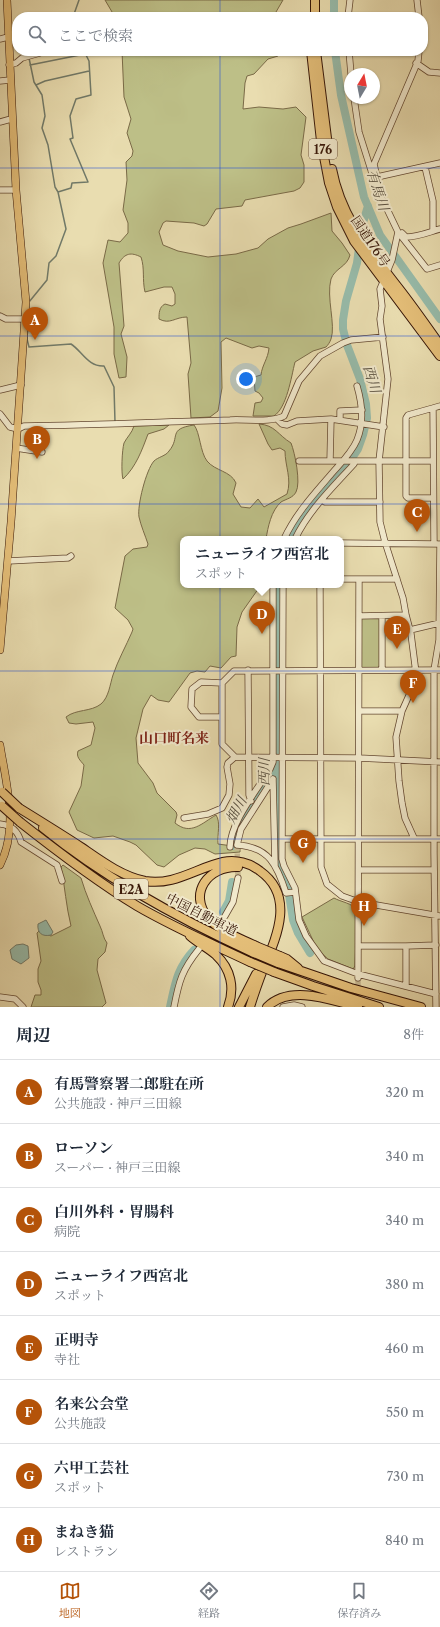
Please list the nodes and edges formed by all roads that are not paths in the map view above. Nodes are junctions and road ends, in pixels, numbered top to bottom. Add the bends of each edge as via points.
1 (7, 0) edge
2 (310, 0) edge
3 (315, 0) edge
4 (350, 0) edge
5 (417, 0) edge
6 (309, 12) edge
7 (315, 12) edge
8 (349, 12) edge
9 (418, 12) edge
10 (8, 37) junction
11 (0, 39) edge
12 (31, 56) edge
13 (312, 56) edge
14 (317, 56) edge
15 (350, 56) edge
16 (418, 56) edge
17 (416, 63) junction
18 (9, 65) junction
19 (351, 68) edge
20 (440, 73) edge
21 (10, 80) junction
22 (0, 81) edge
23 (355, 104) edge
24 (12, 119) junction
25 (0, 122) edge
26 (440, 163) edge
27 (425, 167) junction
28 (377, 177) junction
29 (376, 186) junction
30 (0, 190) edge
31 (16, 190) junction
32 (440, 229) edge
33 (433, 231) junction
34 (397, 232) junction
35 (440, 265) edge
36 (385, 275) junction
37 (0, 316) edge
38 (26, 319) junction
39 (383, 337) junction
40 (440, 346) edge
41 (440, 356) edge
42 (21, 385) junction
43 (357, 386) dead end
44 (0, 390) edge
45 (440, 406) edge
46 (433, 408) junction
47 (362, 410) junction
48 (0, 414) edge
49 (277, 419) junction
50 (331, 419) junction
51 (340, 420) junction
52 (361, 424) junction
53 (384, 427) junction
54 (18, 429) junction
55 (16, 448) junction
56 (42, 452) dead end
57 (299, 461) dead end
58 (330, 461) junction
59 (342, 461) junction
60 (355, 461) junction
61 (379, 461) junction
62 (406, 461) junction
63 (433, 461) junction
64 (433, 498) junction
65 (322, 500) junction
66 (380, 502) junction
67 (286, 536) edge
68 (297, 536) edge
69 (385, 542) junction
70 (344, 543) edge
71 (438, 544) edge
72 (71, 556) dead end
73 (8, 561) junction
74 (397, 579) junction
75 (344, 580) edge
76 (359, 580) junction
77 (273, 588) edge
78 (283, 588) edge
79 (320, 588) edge
80 (440, 596) edge
81 (406, 615) junction
82 (359, 616) junction
83 (382, 616) junction
84 (440, 623) edge
85 (410, 630) junction
86 (0, 650) edge
87 (248, 670) junction
88 (272, 670) junction
89 (282, 670) junction
90 (320, 670) junction
91 (359, 670) junction
92 (382, 670) junction
93 (415, 670) junction
94 (437, 670) edge
95 (222, 683) junction
96 (359, 711) junction
97 (402, 711) junction
98 (222, 717) junction
99 (0, 745) edge
100 (235, 757) junction
101 (249, 758) junction
102 (273, 758) junction
103 (282, 758) junction
104 (320, 758) junction
105 (360, 758) junction
106 (397, 760) junction
107 (437, 762) edge
108 (2, 769) edge
109 (1, 791) edge
110 (253, 803) junction
111 (1, 805) edge
112 (20, 808) junction
113 (184, 818) dead end
114 (0, 824) edge
115 (9, 825) junction
116 (282, 838) junction
117 (321, 838) junction
118 (414, 838) junction
119 (359, 839) junction
120 (437, 839) edge
121 (230, 847) tunnel mouth
122 (0, 865) edge
123 (275, 866) junction
124 (359, 870) junction
125 (434, 870) junction
126 (238, 878) tunnel mouth
127 (62, 881) dead end
128 (292, 892) junction
129 (359, 902) junction
130 (225, 916) tunnel mouth
131 (438, 916) edge
132 (184, 930) junction
133 (358, 946) junction
134 (406, 946) junction
135 (436, 946) junction
136 (199, 949) tunnel mouth
137 (255, 949) junction
138 (358, 976) junction
139 (406, 986) junction
140 (0, 997) edge
141 (438, 998) edge
142 (23, 1007) edge
143 (174, 1007) edge
144 (228, 1007) edge
145 (239, 1007) edge
146 (250, 1007) edge
147 (267, 1007) edge
148 (283, 1007) edge
149 (302, 1007) edge
150 (358, 1007) edge
151 (379, 1007) edge
152 (421, 1007) edge
153 (436, 1007) edge

1 - 10 main road
2 - 6 highway
3 - 7 highway
4 - 8 street
5 - 9 street
10 - 11 street
10 - 18 main road
12 - 18 street
13 - 36 highway, 国道176号 / 176 via 321,141 329,183 337,207 364,256
14 - 36 highway, 国道176号 / 176 via 326,140 338,194 351,223
15 - 19 street
16 - 17 street
17 - 20 street via 428,72
17 - 28 street via 374,164
18 - 21 main road
21 - 22 street
21 - 24 main road
23 - 29 street via 359,132
24 - 25 street
24 - 31 main road
26 - 27 street
27 - 28 street
27 - 33 street via 433,201
28 - 29 street
29 - 34 street
30 - 31 street
31 - 38 main road
32 - 33 street
33 - 34 street via 406,237
34 - 35 street via 427,269
34 - 36 street via 392,260
36 - 39 street via 380,289
36 - 40 highway, 国道176号 / 176
36 - 41 highway, 国道176号 / 176
37 - 38 street via 6,319
38 - 42 main road
39 - 49 street via 351,340 320,356 299,381 284,416
39 - 53 street via 388,379
42 - 44 street
42 - 54 main road
43 - 47 street
45 - 46 street
46 - 62 street via 408,415 406,418
46 - 63 street
47 - 51 street via 340,411
47 - 52 street
48 - 54 street via 10,427
49 - 50 street via 287,425 297,421
49 - 54 street via 24,426
50 - 51 street
50 - 58 street
51 - 52 street
52 - 53 street
52 - 59 street via 357,440
53 - 61 street
54 - 55 main road
55 - 56 street
55 - 73 main road
57 - 58 street
58 - 59 street
59 - 60 street
59 - 67 street via 302,509
60 - 61 street
60 - 65 street
61 - 62 street
61 - 66 street
62 - 63 street
62 - 64 street via 406,496
63 - 64 street
64 - 71 street
65 - 66 street
65 - 68 street
66 - 69 street via 381,528
69 - 70 street
69 - 71 street
69 - 74 street
71 - 80 street
72 - 73 street
73 - 86 main road
74 - 76 street
74 - 81 street
75 - 76 street
76 - 82 street
77 - 88 street
78 - 89 street
79 - 90 street
80 - 84 street
81 - 83 street
81 - 85 street
82 - 83 street
82 - 91 street
83 - 92 street
84 - 85 street
84 - 94 street
85 - 93 street
87 - 88 street
87 - 95 street via 234,671
87 - 101 street
88 - 89 street
88 - 102 street
89 - 90 street
89 - 103 street
90 - 91 street
90 - 104 street
91 - 92 street
91 - 96 street
92 - 93 street
93 - 94 street
93 - 97 street via 416,682
94 - 107 street
95 - 98 street
95 - 98 street via 201,682 192,689 191,707 199,717
96 - 97 street
96 - 105 street
97 - 106 street via 396,732
98 - 100 street via 222,744
99 - 108 main road
100 - 101 street
100 - 113 street via 228,763 230,784 222,808 208,814
101 - 102 street
101 - 110 street via 249,796
102 - 103 street
102 - 110 street
103 - 104 street
103 - 116 street
104 - 105 street
104 - 117 street
105 - 106 street
105 - 119 street
106 - 107 street
106 - 118 street via 405,818
107 - 120 street
108 - 115 main road via 9,802
109 - 112 highway, 中国自動車道 / E2A, bridge
110 - 121 street via 232,831
110 - 123 street via 237,845 258,849
110 - 123 street via 274,779
111 - 132 highway, 中国自動車道 / E2A, bridge via 78,867 138,906
112 - 137 highway, 中国自動車道 / E2A via 70,849 126,887 209,932
112 - 146 highway via 108,864 137,878 167,882 231,861 250,865 265,874 277,891 280,918
114 - 115 street
115 - 122 main road
115 - 127 street via 21,842 57,865
116 - 117 street
116 - 128 street via 284,866 295,888
117 - 119 street
117 - 129 street via 321,867 324,880 342,896
118 - 119 street
118 - 120 street
119 - 124 street
120 - 125 street
123 - 128 street
124 - 125 street
124 - 129 street
125 - 131 street
126 - 130 street via 233,902
128 - 138 street via 306,936 324,961
129 - 131 street
129 - 133 street
131 - 135 street
132 - 144 highway via 215,955 228,970 232,989
132 - 151 highway, 中国自動車道 / E2A, bridge via 274,972
133 - 134 street
133 - 138 street
134 - 135 street
134 - 139 street
135 - 141 street
136 - 143 street via 184,971
137 - 145 highway via 217,926 204,912 200,890 212,873 230,867 240,867 254,872 265,882 274,899 275,919 270,939 256,975
137 - 152 highway, 中国自動車道 / E2A, bridge via 303,972 382,998
138 - 139 street
139 - 141 street
140 - 142 street via 14,999
141 - 153 street
147 - 150 highway via 280,997 300,995
148 - 149 street

